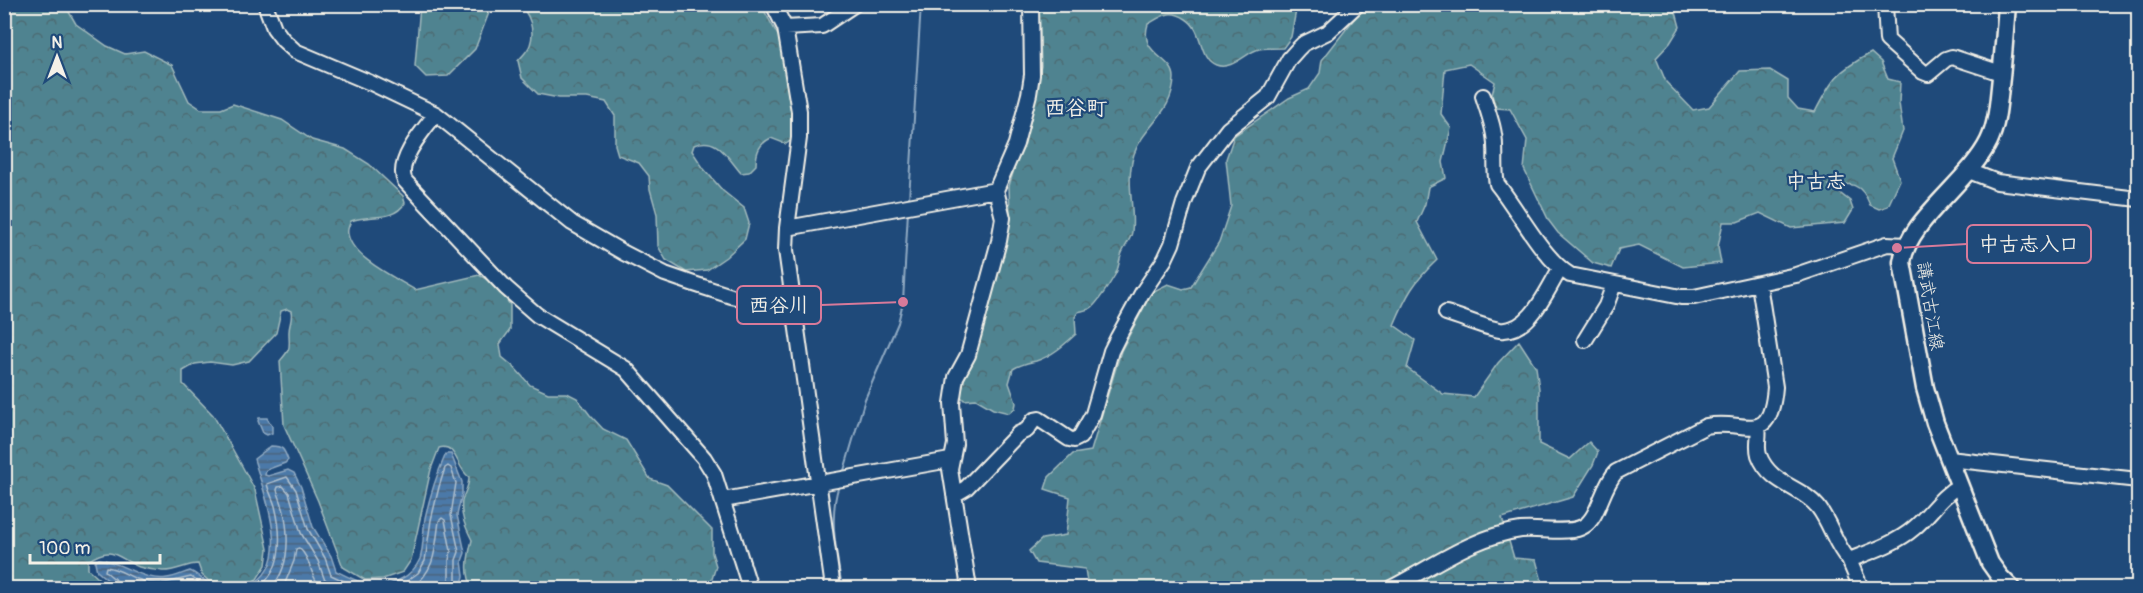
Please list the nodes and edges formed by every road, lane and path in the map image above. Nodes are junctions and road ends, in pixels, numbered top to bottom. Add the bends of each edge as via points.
1 (265, 4) edge
2 (773, 4) edge
3 (855, 4) edge
4 (1031, 4) edge
5 (1358, 4) edge
6 (1885, 4) edge
7 (2007, 4) edge
8 (785, 28) junction
9 (2001, 73) junction
10 (1483, 96) dead end
11 (436, 114) junction
12 (1969, 171) junction
13 (996, 190) junction
14 (2139, 199) edge
15 (787, 228) junction
16 (1906, 245) junction
17 (1560, 269) junction
18 (1614, 284) junction
19 (1760, 284) junction
20 (794, 310) junction
21 (1446, 313) dead end
22 (1584, 340) dead end
23 (1758, 427) junction
24 (1949, 459) junction
25 (950, 460) junction
26 (2139, 480) edge
27 (819, 482) junction
28 (1959, 486) junction
29 (954, 495) junction
30 (723, 500) junction
31 (1849, 560) junction
32 (750, 588) edge
33 (832, 588) edge
34 (969, 588) edge
35 (1391, 588) edge
36 (1860, 588) edge
37 (2012, 588) edge

1 - 11 street via 274,28 295,51
2 - 8 street
3 - 8 street via 822,26
4 - 13 street via 1029,94 1016,144
5 - 29 street via 1328,32 1297,50 1268,97 1228,129 1198,168 1172,244 1111,351 1093,414 1080,437 1069,439 1039,419 1034,420 966,488
6 - 9 street via 1887,40 1923,72 1928,74 1952,57
7 - 9 main road, 講武古江線
8 - 15 street via 799,111
9 - 12 main road, 講武古江線 via 1995,124
10 - 17 street via 1494,136 1497,184
11 - 20 street via 572,222 624,253 694,284
11 - 30 street via 407,157 402,171 405,181 521,302 626,369 704,458
12 - 14 street via 1996,182
12 - 16 main road, 講武古江線
13 - 15 street
13 - 25 street via 1003,218 999,242 971,345 956,377
15 - 20 street
16 - 19 street via 1887,244
16 - 24 main road, 講武古江線 via 1902,274 1922,377
17 - 18 street via 1570,275
17 - 21 street via 1527,319 1517,327 1501,330
18 - 19 street via 1681,297
18 - 22 street via 1606,306
19 - 23 street via 1775,387 1769,416
20 - 27 street
23 - 31 street via 1758,452 1769,472 1817,505
23 - 35 street via 1706,426 1616,472 1590,522 1581,528 1496,535
24 - 26 street
24 - 28 main road, 講武古江線
25 - 27 street
25 - 29 street
27 - 30 street
27 - 33 street
28 - 31 street via 1948,491 1904,536
28 - 37 main road, 講武古江線 via 1990,563
29 - 34 street
30 - 32 street
31 - 36 street

